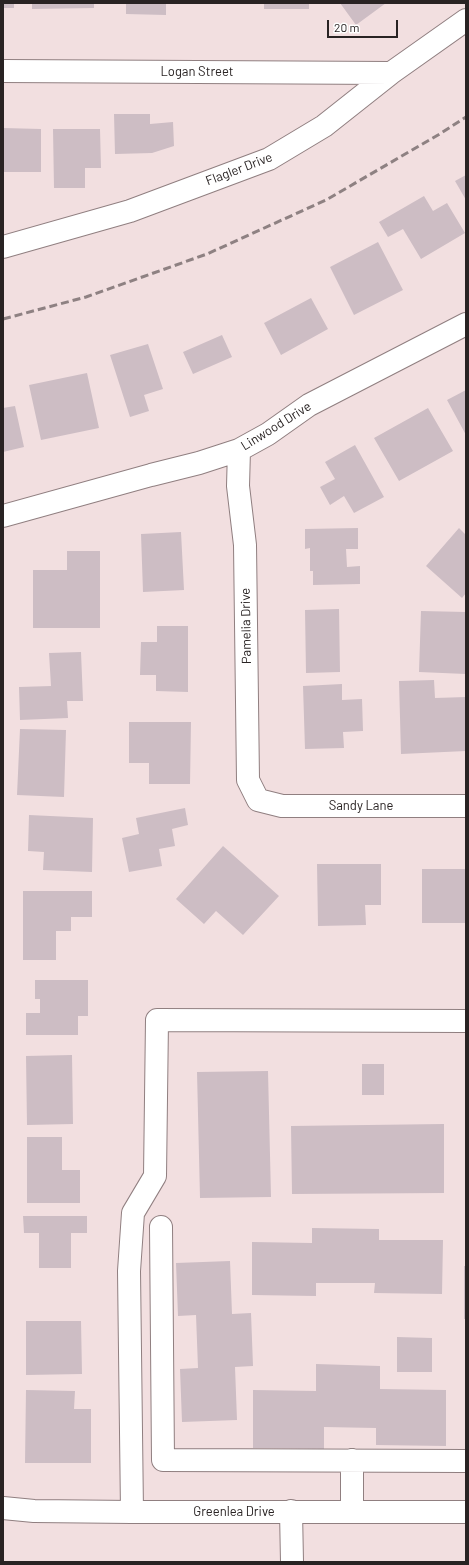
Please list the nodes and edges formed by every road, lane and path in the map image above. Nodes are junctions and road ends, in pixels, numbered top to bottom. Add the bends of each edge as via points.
1 (466, 20) edge
2 (3, 71) edge
3 (391, 74) junction
4 (3, 247) edge
5 (466, 324) edge
6 (239, 450) junction
7 (3, 516) edge
8 (258, 800) joint
9 (466, 806) edge
10 (466, 1021) edge
11 (161, 1227) dead end
12 (352, 1460) junction
13 (466, 1461) edge
14 (3, 1508) edge
15 (291, 1511) junction
16 (132, 1512) junction
17 (352, 1512) junction
18 (466, 1512) edge
19 (292, 1562) edge

1 - 3 street, Flagler Drive
2 - 3 street, Logan Street
3 - 4 street, Flagler Drive via 324,126 269,159 130,210
5 - 6 street, Linwood Drive via 309,405 268,434
6 - 7 street, Linwood Drive
6 - 8 street, Pamelia Drive via 238,486 245,545 248,780
8 - 9 street, Sandy Lane via 282,806
10 - 16 street via 158,1020 155,1176 133,1213 129,1271
11 - 12 street via 163,1460
12 - 13 street
12 - 17 street
14 - 16 street, Greenlea Drive via 34,1511
15 - 16 street, Greenlea Drive
15 - 17 street, Greenlea Drive
15 - 19 street
17 - 18 street, Greenlea Drive

